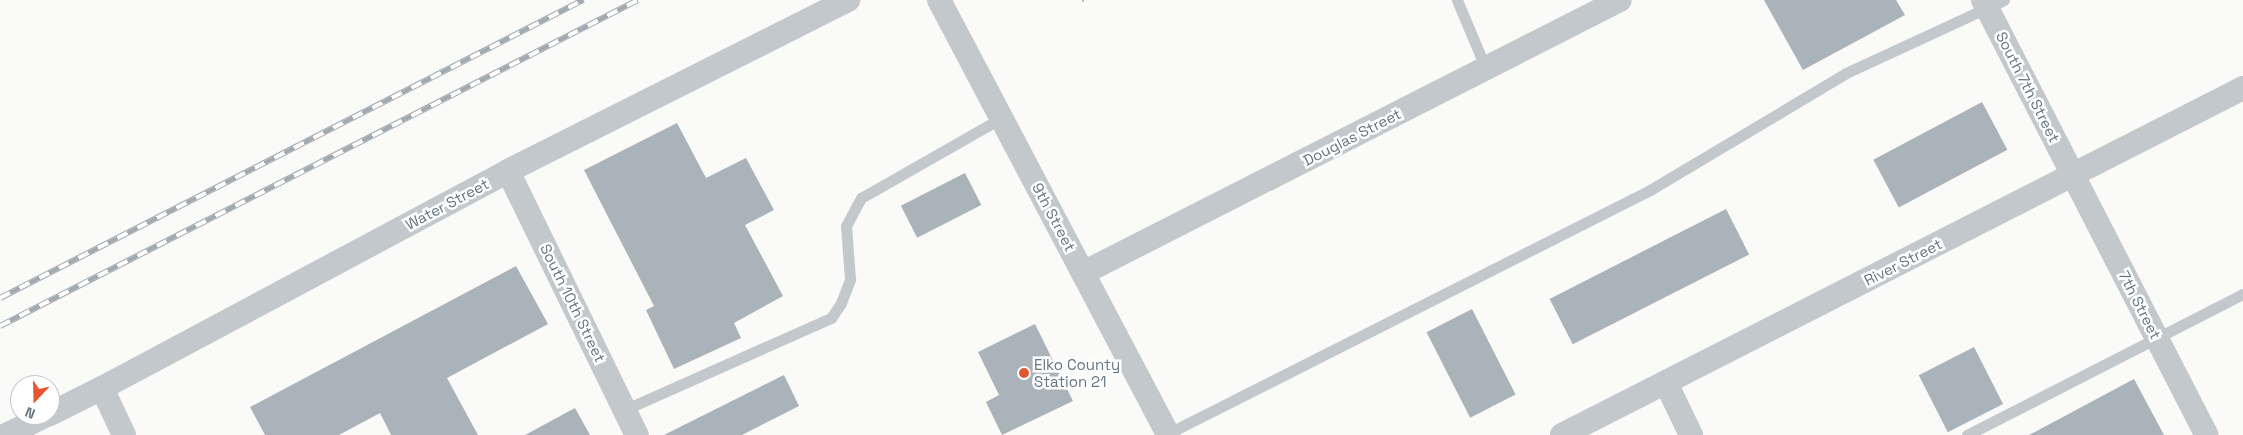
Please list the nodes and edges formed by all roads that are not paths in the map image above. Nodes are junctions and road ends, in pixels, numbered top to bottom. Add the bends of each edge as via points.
1 (848, 0) edge
2 (939, 0) edge
3 (1457, 0) edge
4 (1620, 0) edge
5 (1992, 3) edge
6 (1486, 69) junction
7 (2243, 88) edge
8 (1001, 118) junction
9 (508, 171) junction
10 (2074, 175) junction
11 (1083, 273) junction
12 (2243, 294) edge
13 (2157, 338) junction
14 (1666, 383) junction
15 (102, 388) junction
16 (60, 408) edge
17 (624, 410) junction
18 (26, 425) edge
19 (6, 435) edge
20 (124, 435) edge
21 (637, 435) edge
22 (1168, 435) edge
23 (1562, 435) edge
24 (1691, 435) edge
25 (1967, 435) edge
26 (2207, 435) edge

1 - 9 street, Water Street
2 - 8 street, 9th Street
3 - 6 lane
4 - 6 street, Douglas Street
5 - 10 street, South 7th Street
5 - 22 lane via 1846,73 1650,190
6 - 11 street, Douglas Street
7 - 10 street, River Street
8 - 11 street, 9th Street
8 - 17 lane via 861,198 846,226 850,278 841,303 831,318
9 - 15 street, Water Street
9 - 17 street, South 10th Street
10 - 13 street, 7th Street
10 - 14 street, River Street
11 - 22 street, 9th Street
12 - 13 lane
13 - 25 lane
13 - 26 street, 7th Street
14 - 23 street, River Street
14 - 24 street
15 - 16 street, Water Street
15 - 20 street
17 - 21 street, South 10th Street
18 - 19 street, Water Street

